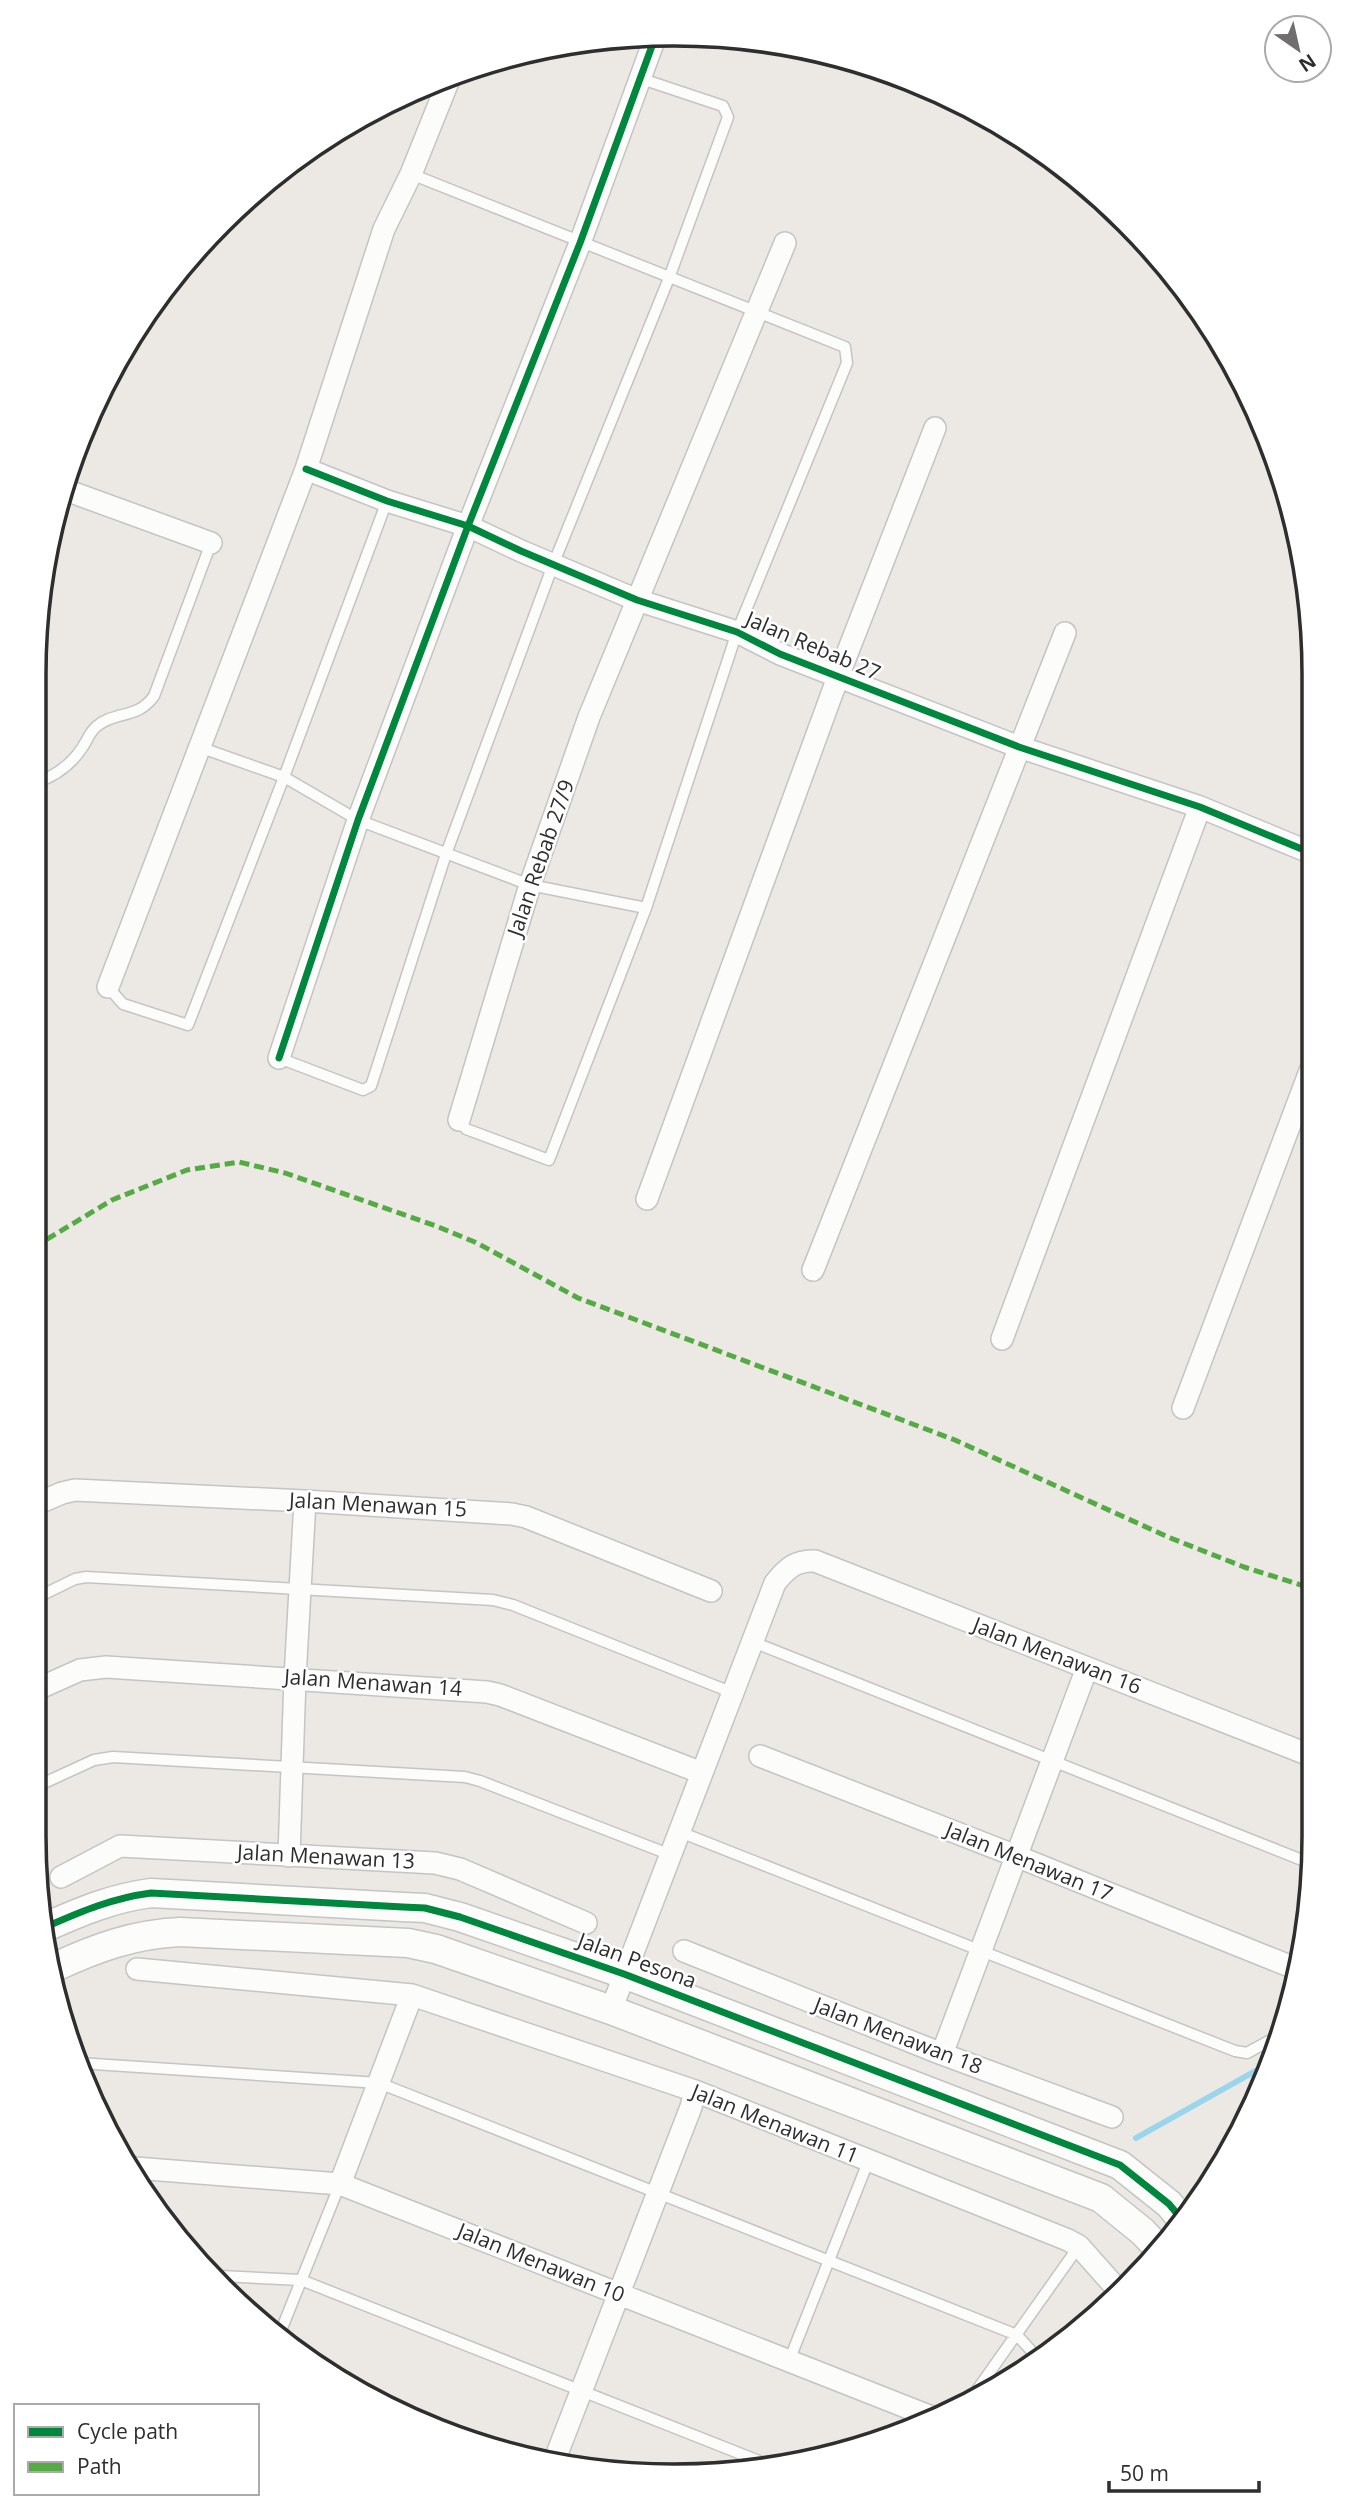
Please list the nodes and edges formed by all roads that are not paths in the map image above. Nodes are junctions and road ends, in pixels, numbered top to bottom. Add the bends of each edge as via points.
1 (652, 47) edge
2 (639, 78) junction
3 (445, 89) edge
4 (411, 174) junction
5 (580, 243) junction
6 (785, 243) dead end
7 (668, 278) junction
8 (758, 312) junction
9 (935, 428) dead end
10 (306, 469) junction
11 (73, 493) edge
12 (387, 501) junction
13 (468, 526) junction
14 (211, 543) joint
15 (553, 565) junction
16 (637, 600) junction
17 (737, 632) junction
18 (1065, 633) dead end
19 (838, 677) junction
20 (199, 747) junction
21 (1019, 747) junction
22 (46, 778) edge
23 (284, 778) junction
24 (1200, 807) junction
25 (358, 820) junction
26 (1302, 849) edge
27 (446, 854) junction
28 (530, 885) junction
29 (646, 908) junction
30 (108, 987) joint
31 (279, 1058) joint
32 (1302, 1092) edge
33 (460, 1121) joint
34 (648, 1199) dead end
35 (813, 1270) dead end
36 (1002, 1339) dead end
37 (1183, 1408) dead end
38 (46, 1500) edge
39 (305, 1501) junction
40 (301, 1590) junction
41 (710, 1591) dead end
42 (46, 1593) edge
43 (753, 1642) junction
44 (1087, 1668) junction
45 (295, 1678) junction
46 (46, 1685) edge
47 (733, 1693) junction
48 (1302, 1752) edge
49 (760, 1756) dead end
50 (1052, 1760) junction
51 (292, 1768) junction
52 (702, 1773) junction
53 (46, 1782) edge
54 (680, 1832) junction
55 (671, 1855) junction
56 (289, 1856) junction
57 (1016, 1856) junction
58 (1301, 1860) edge
59 (61, 1877) dead end
60 (586, 1923) dead end
61 (52, 1924) edge
62 (684, 1951) dead end
63 (980, 1951) junction
64 (60, 1965) edge
65 (1287, 1965) edge
66 (137, 1969) dead end
67 (624, 1974) junction
68 (412, 1995) junction
69 (611, 2010) junction
70 (1266, 2043) edge
71 (942, 2054) junction
72 (89, 2064) edge
73 (379, 2083) junction
74 (695, 2091) junction
75 (1112, 2117) dead end
76 (868, 2162) junction
77 (141, 2168) edge
78 (340, 2183) junction
79 (658, 2193) junction
80 (1176, 2212) edge
81 (1152, 2242) edge
82 (1079, 2246) junction
83 (829, 2261) junction
84 (226, 2276) edge
85 (301, 2280) junction
86 (1113, 2285) edge
87 (619, 2294) junction
88 (282, 2327) edge
89 (1017, 2334) junction
90 (1032, 2351) edge
91 (789, 2361) junction
92 (983, 2381) edge
93 (581, 2392) junction
94 (920, 2413) edge
95 (558, 2452) edge
96 (752, 2458) edge

1 - 2 street
2 - 5 street
2 - 7 lane via 723,106 728,117
3 - 4 street
4 - 5 lane
4 - 10 street via 384,229
5 - 7 lane
5 - 13 street
6 - 8 street, Jalan Rebab 27/9
7 - 8 lane
7 - 15 lane
8 - 16 street, Jalan Rebab 27/9
8 - 17 lane via 845,347 847,363
9 - 19 street
10 - 12 street, Jalan Rebab 27
10 - 20 street
11 - 14 street
12 - 13 street, Jalan Rebab 27
12 - 23 lane
13 - 15 street, Jalan Rebab 27
13 - 25 street
14 - 22 lane via 154,696 134,713 97,726 70,763
15 - 16 street, Jalan Rebab 27
15 - 27 lane
16 - 17 street, Jalan Rebab 27
16 - 28 street, Jalan Rebab 27/9 via 589,717
17 - 19 street, Jalan Rebab 27
17 - 29 lane
18 - 21 street
19 - 21 street, Jalan Rebab 27
19 - 34 street
20 - 23 lane
20 - 30 street
21 - 24 street, Jalan Rebab 27
21 - 35 street
23 - 25 lane
23 - 30 lane via 188,1025 123,1004
24 - 26 street, Jalan Rebab 27
24 - 36 street
25 - 27 lane
25 - 31 street
27 - 28 lane
27 - 31 lane via 372,1086 363,1090
28 - 29 lane
28 - 33 street, Jalan Rebab 27/9
29 - 33 lane via 549,1160 466,1129
32 - 37 street
38 - 39 street, Jalan Menawan 15 via 75,1490
39 - 40 street
39 - 41 street, Jalan Menawan 15 via 492,1511 526,1517
40 - 42 lane via 86,1577
40 - 45 street
40 - 47 lane via 502,1602
43 - 44 street, Jalan Menawan 16 via 775,1583 801,1560 815,1561
43 - 47 street
43 - 50 lane
44 - 48 street, Jalan Menawan 16
44 - 50 street
45 - 46 street, Jalan Menawan 14 via 93,1667
45 - 51 street
45 - 52 street, Jalan Menawan 14 via 500,1695
47 - 52 street
49 - 57 street, Jalan Menawan 17
50 - 57 street
50 - 58 lane
51 - 53 lane via 102,1757
51 - 55 lane via 465,1777
51 - 56 street
52 - 54 street
54 - 55 street
54 - 63 lane
55 - 67 street
56 - 59 street, Jalan Menawan 13 via 120,1846
56 - 60 street, Jalan Menawan 13 via 447,1865
57 - 63 street
57 - 65 street, Jalan Menawan 17
61 - 67 street, Jalan Pesona via 90,1907 151,1893 425,1908
62 - 71 street, Jalan Menawan 18
63 - 70 lane via 1235,2051 1247,2053
63 - 71 street
64 - 69 street via 119,1940 155,1933 408,1943 452,1953
66 - 68 street, Jalan Menawan 11
67 - 69 street
67 - 80 street, Jalan Pesona via 1120,2165
68 - 73 street
68 - 74 street, Jalan Menawan 11
69 - 81 street via 1101,2198
71 - 75 street, Jalan Menawan 18
72 - 73 lane
73 - 78 street
73 - 79 lane
74 - 76 street, Jalan Menawan 11
74 - 79 street
76 - 82 street, Jalan Menawan 11
76 - 83 lane
77 - 78 street, Jalan Menawan 10
78 - 85 lane
78 - 87 street, Jalan Menawan 10
79 - 83 lane
79 - 87 street
82 - 86 street, Jalan Menawan 11
82 - 89 lane
83 - 89 lane
83 - 91 lane
84 - 85 lane
85 - 88 lane
85 - 93 lane
87 - 91 street, Jalan Menawan 10
87 - 93 street
89 - 90 lane
89 - 92 lane
91 - 94 street, Jalan Menawan 10
93 - 95 street
93 - 96 lane

